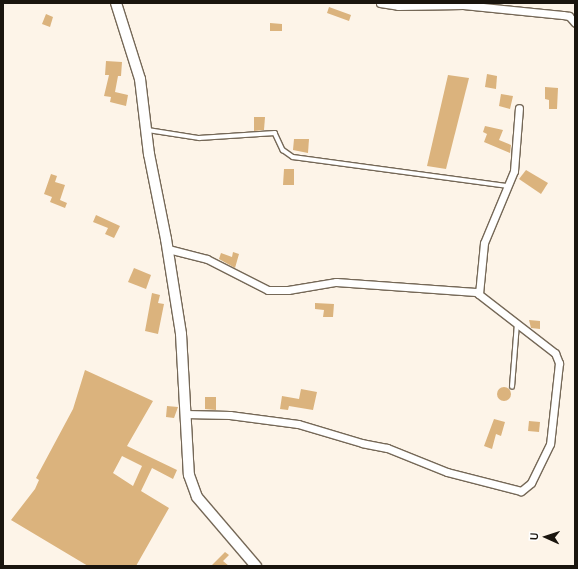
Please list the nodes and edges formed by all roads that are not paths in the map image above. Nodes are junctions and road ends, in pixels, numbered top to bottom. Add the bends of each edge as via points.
1 (116, 3) edge
2 (380, 3) edge
3 (575, 23) edge
4 (519, 108) dead end
5 (146, 129) junction
6 (508, 186) junction
7 (168, 249) junction
8 (479, 294) junction
9 (517, 323) junction
10 (512, 387) dead end
11 (185, 414) junction
12 (256, 566) edge

1 - 5 street via 140,78
2 - 3 street via 398,6 463,5 562,15 573,18
4 - 6 street via 516,161
5 - 6 lane via 199,138 275,133 283,150 293,157
5 - 7 street
6 - 8 street via 484,243
7 - 8 street via 207,259 268,290 288,290 336,282 427,290 469,290
7 - 11 street via 181,334
8 - 9 street
9 - 10 lane
9 - 11 street via 555,353 559,363 550,444 531,483 521,491 447,472 387,448 349,440 298,424 230,415
11 - 12 street via 191,486 211,514

